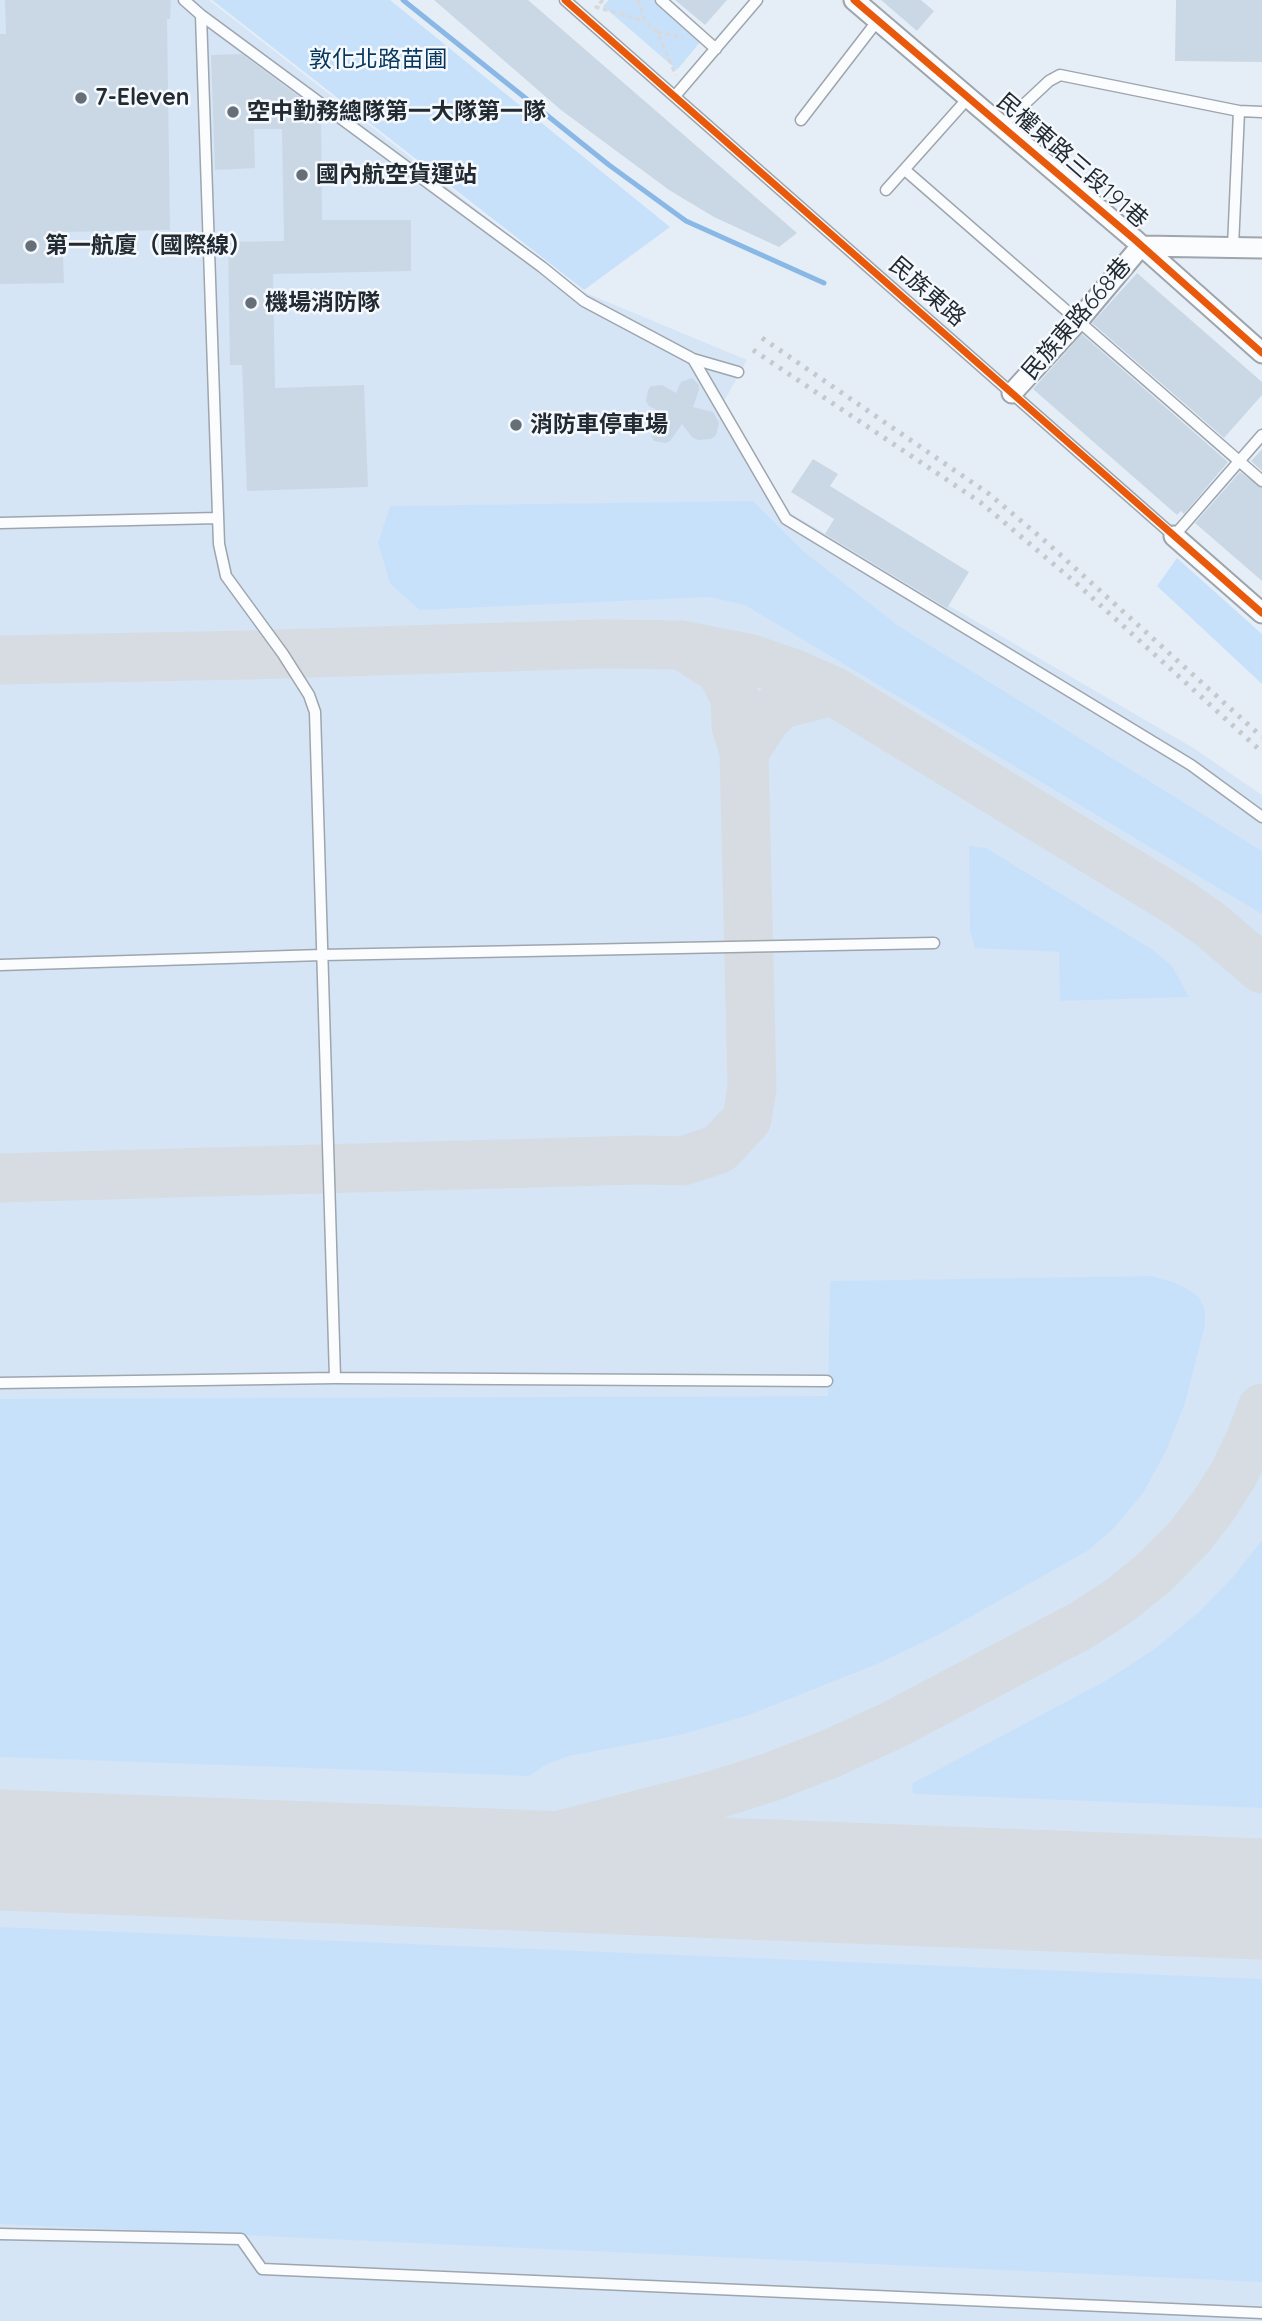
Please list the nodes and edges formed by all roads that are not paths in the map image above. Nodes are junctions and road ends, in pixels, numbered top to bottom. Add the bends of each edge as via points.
1 (184, 0) edge
2 (565, 0) edge
3 (661, 0) edge
4 (757, 0) edge
5 (854, 0) edge
6 (201, 15) junction
7 (878, 20) junction
8 (716, 49) junction
9 (675, 96) junction
10 (969, 97) junction
11 (1239, 111) junction
12 (1262, 112) edge
13 (801, 120) dead end
14 (1001, 126) junction
15 (905, 170) junction
16 (886, 190) dead end
17 (1141, 246) junction
18 (1233, 247) junction
19 (1262, 248) edge
20 (1077, 321) junction
21 (1262, 353) edge
22 (693, 359) junction
23 (738, 372) dead end
24 (1012, 393) junction
25 (1262, 435) edge
26 (1239, 462) junction
27 (1262, 481) edge
28 (218, 518) junction
29 (0, 523) edge
30 (1174, 536) junction
31 (1262, 613) edge
32 (1262, 817) edge
33 (934, 943) dead end
34 (322, 955) junction
35 (0, 965) edge
36 (335, 1378) junction
37 (827, 1381) dead end
38 (0, 1383) edge
39 (0, 2234) edge
40 (1262, 2313) edge

1 - 6 lane
2 - 9 lane, 民族東路
3 - 8 lane
4 - 8 lane
5 - 7 street, 民權東路三段191巷
6 - 22 lane via 584,301
6 - 28 lane
7 - 10 street, 民權東路三段191巷
7 - 13 lane
8 - 9 lane
9 - 24 lane, 民族東路
10 - 14 street, 民權東路三段191巷
10 - 15 lane
11 - 12 lane
11 - 14 lane via 1060,75
11 - 18 lane
14 - 17 street, 民權東路三段191巷
15 - 16 lane
15 - 20 lane
17 - 18 street
17 - 20 street, 民族東路668巷
17 - 21 street, 民權東路三段191巷
18 - 19 street
20 - 24 street, 民族東路668巷
20 - 26 lane
22 - 23 lane
22 - 32 lane via 786,519 1191,765
24 - 30 lane, 民族東路
25 - 26 lane
26 - 27 lane
26 - 30 lane
28 - 29 lane
28 - 34 lane via 226,576 283,654 315,712
30 - 31 street, 民族東路
33 - 34 lane
34 - 35 lane
34 - 36 lane
36 - 37 lane
36 - 38 lane
39 - 40 lane via 241,2239 262,2269

